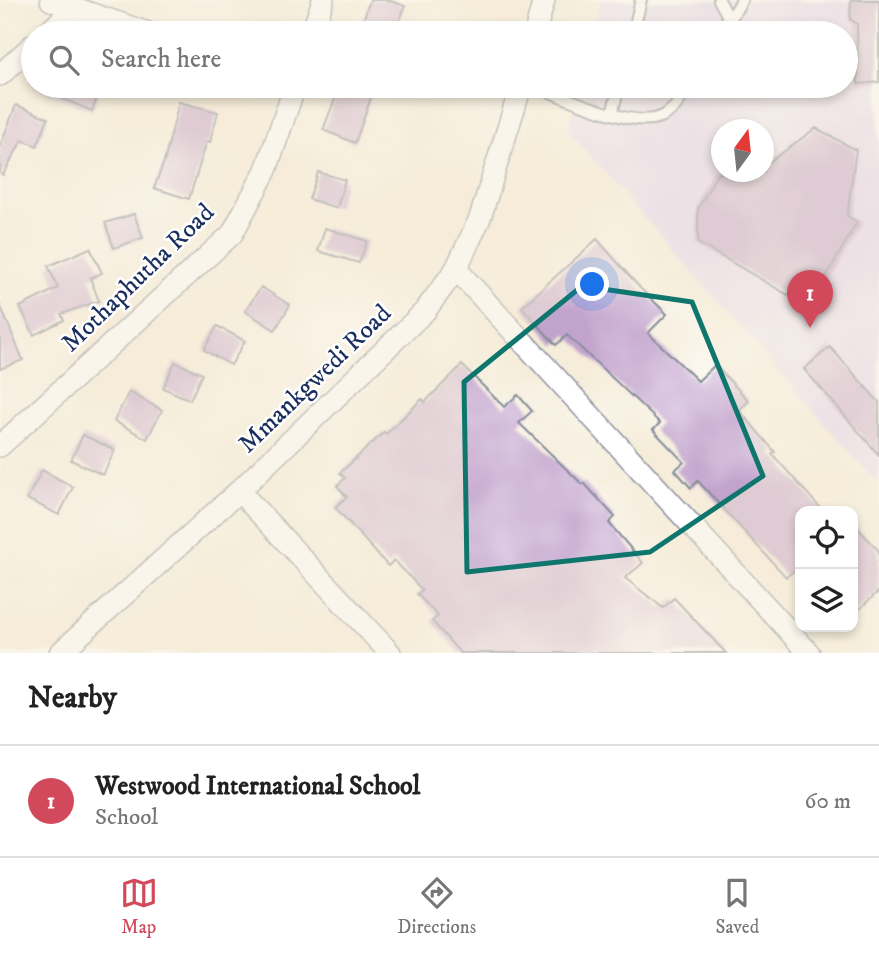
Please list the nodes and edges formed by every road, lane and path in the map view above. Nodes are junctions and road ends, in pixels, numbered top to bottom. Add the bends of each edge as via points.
1 (51, 0) edge
2 (323, 0) edge
3 (544, 0) edge
4 (641, 0) edge
5 (719, 0) edge
6 (742, 0) edge
7 (75, 8) junction
8 (730, 20) joint
9 (60, 21) edge
10 (113, 21) edge
11 (316, 21) edge
12 (538, 21) edge
13 (635, 21) edge
14 (21, 56) edge
15 (0, 75) edge
16 (291, 98) edge
17 (517, 98) edge
18 (567, 98) edge
19 (616, 98) edge
20 (682, 98) edge
21 (612, 114) junction
22 (456, 269) junction
23 (0, 446) edge
24 (239, 491) junction
25 (60, 653) edge
26 (390, 653) edge
27 (809, 653) edge

1 - 7 street
2 - 11 street
3 - 12 street
4 - 13 lane
5 - 8 lane
6 - 8 lane
7 - 9 street
7 - 10 street
14 - 15 street
16 - 23 street, Mothaphutha Road via 266,170 232,234
17 - 22 street, Mmankgwedi Road via 480,218
18 - 21 lane
19 - 21 lane
20 - 21 lane via 663,116 650,121
22 - 24 street, Mmankgwedi Road via 425,311
22 - 27 street
24 - 25 street, Mmankgwedi Road
24 - 26 street

